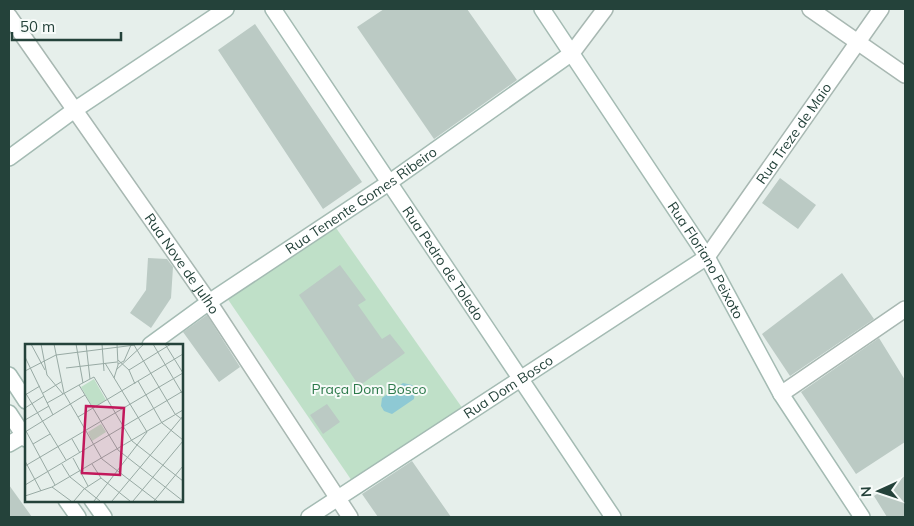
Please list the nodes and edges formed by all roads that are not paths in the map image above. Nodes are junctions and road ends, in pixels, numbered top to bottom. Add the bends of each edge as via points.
1 (226, 9) edge
2 (273, 9) edge
3 (542, 9) edge
4 (605, 9) edge
5 (810, 9) edge
6 (881, 9) edge
7 (9, 16) edge
8 (858, 44) junction
9 (572, 53) junction
10 (905, 76) edge
11 (74, 111) junction
12 (9, 158) edge
13 (390, 182) junction
14 (707, 257) junction
15 (209, 302) junction
16 (905, 309) edge
17 (151, 344) edge
18 (9, 375) edge
19 (520, 378) junction
20 (781, 394) junction
21 (25, 399) edge
22 (9, 413) edge
23 (25, 436) edge
24 (9, 444) edge
25 (337, 498) junction
26 (67, 501) edge
27 (93, 501) edge
28 (78, 517) edge
29 (104, 517) edge
30 (309, 517) edge
31 (350, 517) edge
32 (613, 517) edge
33 (862, 517) edge

1 - 11 main road
2 - 13 main road, Rua Pedro de Toledo
3 - 9 main road, Rua Floriano Peixoto
4 - 9 main road, Rua Tenente Gomes Ribeiro
5 - 8 main road
6 - 8 main road, Rua Treze de Maio
7 - 11 main road, Rua Nove de Julho
8 - 10 main road
8 - 14 main road, Rua Treze de Maio
9 - 13 main road, Rua Tenente Gomes Ribeiro
9 - 14 main road, Rua Floriano Peixoto
11 - 12 main road
11 - 15 main road, Rua Nove de Julho
13 - 15 main road, Rua Tenente Gomes Ribeiro
13 - 19 main road, Rua Pedro de Toledo
14 - 19 main road, Rua Dom Bosco
14 - 20 main road, Rua Floriano Peixoto
15 - 17 main road, Rua Tenente Gomes Ribeiro
15 - 25 main road, Rua Nove de Julho
16 - 20 main road
18 - 21 main road
19 - 25 main road, Rua Dom Bosco
19 - 32 main road, Rua Pedro de Toledo
20 - 33 main road, Rua Floriano Peixoto
22 - 23 main road
23 - 24 main road
25 - 30 main road, Rua Dom Bosco
25 - 31 main road, Rua Nove de Julho
26 - 28 main road
27 - 29 main road

